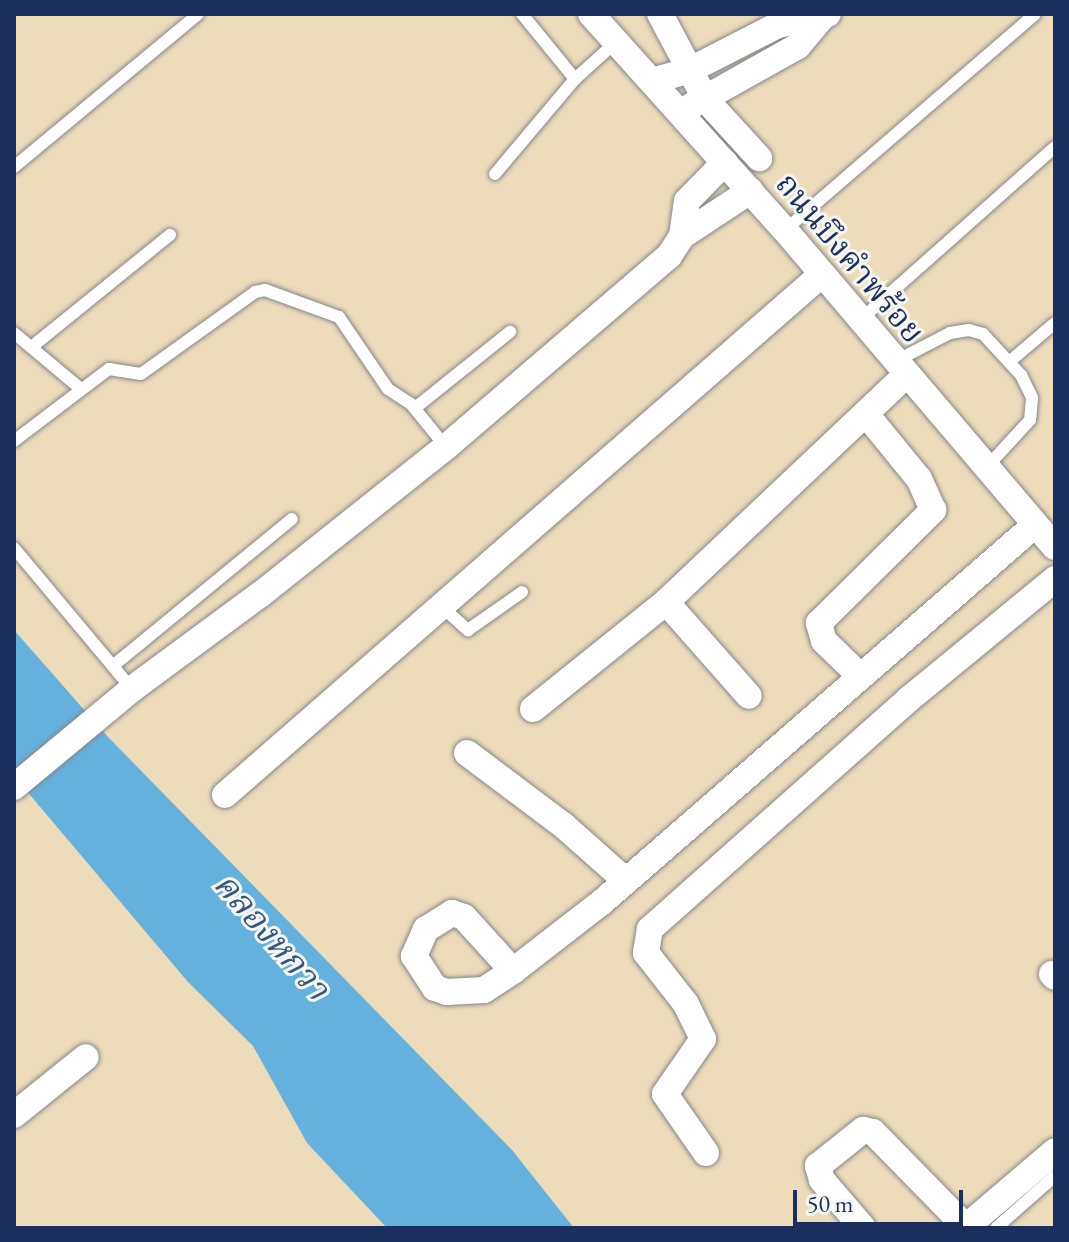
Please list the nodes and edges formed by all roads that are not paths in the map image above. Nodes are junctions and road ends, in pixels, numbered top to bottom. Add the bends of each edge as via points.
1 (198, 14) edge
2 (522, 14) edge
3 (660, 14) edge
4 (1035, 14) edge
5 (825, 15) edge
6 (599, 16) edge
7 (774, 20) edge
8 (616, 42) junction
9 (798, 46) junction
10 (690, 70) junction
11 (575, 79) junction
12 (652, 81) junction
13 (706, 100) junction
14 (678, 111) junction
15 (1055, 147) edge
16 (759, 158) dead end
17 (725, 162) junction
18 (14, 167) edge
19 (495, 174) dead end
20 (750, 191) junction
21 (785, 230) junction
22 (170, 235) dead end
23 (682, 236) junction
24 (821, 275) junction
25 (859, 321) junction
26 (1055, 323) edge
27 (510, 332) dead end
28 (14, 333) edge
29 (34, 345) junction
30 (1009, 362) junction
31 (899, 370) junction
32 (81, 389) junction
33 (415, 408) junction
34 (866, 414) junction
35 (14, 441) edge
36 (446, 447) junction
37 (985, 469) junction
38 (292, 519) dead end
39 (1049, 538) edge
40 (14, 548) edge
41 (1055, 579) edge
42 (522, 592) dead end
43 (666, 602) junction
44 (440, 605) junction
45 (114, 665) junction
46 (859, 675) junction
47 (124, 696) junction
48 (749, 696) dead end
49 (533, 709) dead end
50 (467, 753) dead end
51 (14, 787) edge
52 (225, 795) dead end
53 (625, 880) junction
54 (513, 971) dead end
55 (86, 1057) dead end
56 (14, 1115) edge
57 (1055, 1151) edge
58 (706, 1153) dead end
59 (1055, 1176) edge
60 (863, 1228) edge
61 (966, 1228) edge
62 (996, 1228) edge

1 - 18 lane
2 - 11 lane
3 - 10 street
4 - 21 lane
5 - 7 street
5 - 9 street
6 - 8 street, ถนนบึงคำพร้อย
7 - 9 street
7 - 10 street
8 - 11 lane
8 - 12 street, ถนนบึงคำพร้อย
9 - 13 street
10 - 12 street
10 - 13 street
11 - 19 lane
12 - 14 street, ถนนบึงคำพร้อย
13 - 14 street
13 - 16 street
14 - 17 street, ถนนบึงคำพร้อย
15 - 25 lane
17 - 20 street, ถนนบึงคำพร้อย
17 - 23 street via 687,201
20 - 21 street, ถนนบึงคำพร้อย
20 - 23 street
21 - 24 street, ถนนบึงคำพร้อย
22 - 29 lane
23 - 36 street via 669,256
24 - 25 street, ถนนบึงคำพร้อย
24 - 44 street
25 - 31 street, ถนนบึงคำพร้อย
26 - 30 lane
27 - 33 lane
28 - 29 lane
29 - 32 lane
30 - 31 lane via 983,334 969,330 950,333
30 - 37 lane via 1032,398 1030,420
31 - 34 street
31 - 37 street, ถนนบึงคำพร้อย
32 - 33 lane via 115,366 141,374 265,290 339,317 388,389
32 - 35 lane
33 - 36 lane
34 - 43 street
34 - 46 street via 919,479 933,517 831,606 819,623 824,641
36 - 47 street
37 - 39 street, ถนนบึงคำพร้อย
38 - 45 lane
39 - 46 street
40 - 45 lane
41 - 58 street via 909,699 650,929 644,947 686,1004 703,1039 665,1094
42 - 44 lane via 468,630
43 - 48 street
43 - 49 street
44 - 52 street
45 - 47 lane
46 - 53 street
47 - 51 street
50 - 53 street via 563,825
53 - 54 street
55 - 56 street
57 - 61 street
59 - 62 lane
60 - 61 street via 822,1180 818,1166 863,1130 873,1132

